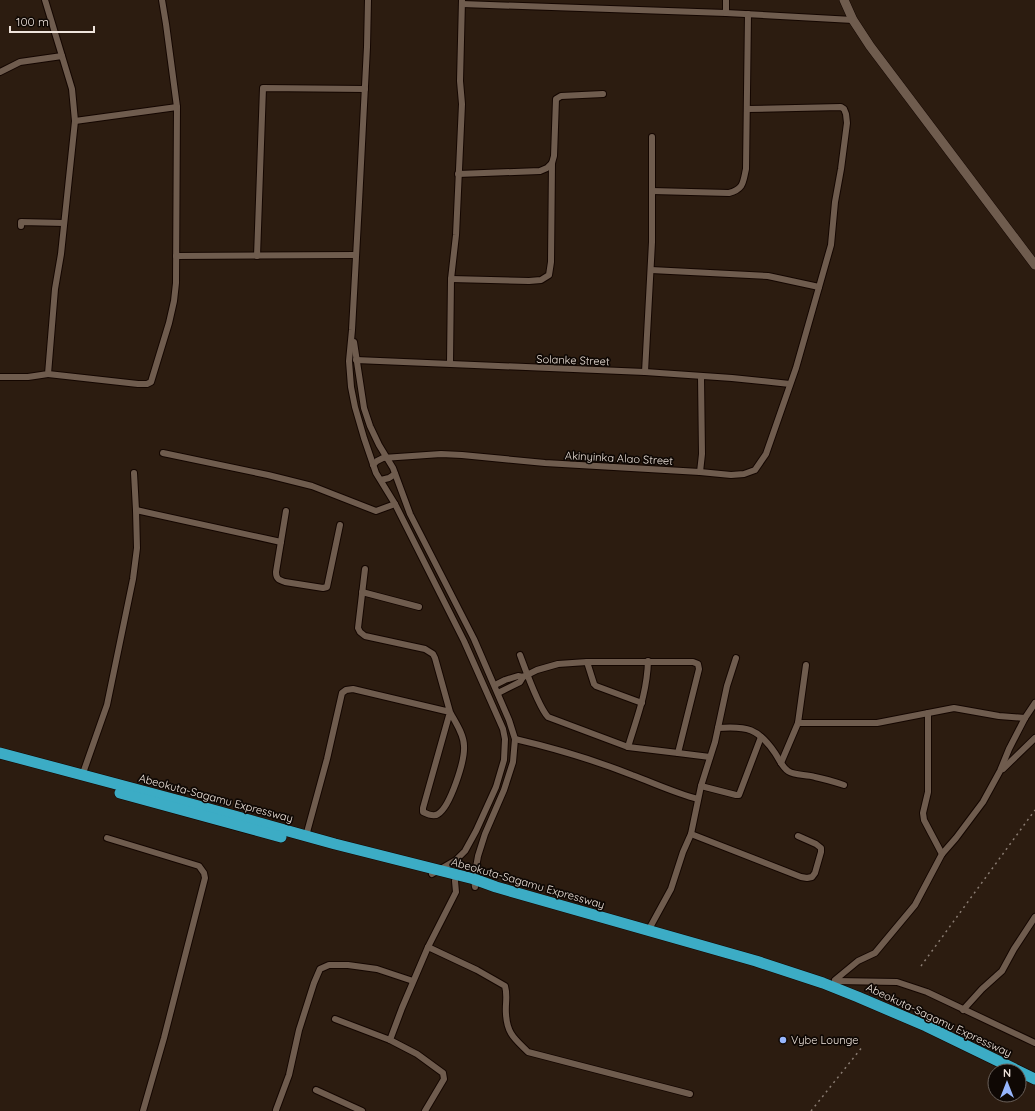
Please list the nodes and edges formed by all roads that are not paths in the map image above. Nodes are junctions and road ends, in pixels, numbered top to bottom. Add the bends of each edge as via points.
1 (45, 0) edge
2 (162, 0) edge
3 (368, 0) edge
4 (726, 0) edge
5 (844, 0) edge
6 (462, 2) edge
7 (560, 3) edge
8 (726, 13) junction
9 (748, 14) junction
10 (853, 20) junction
11 (62, 56) junction
12 (0, 72) edge
13 (365, 89) junction
14 (603, 94) dead end
15 (177, 107) junction
16 (746, 109) junction
17 (75, 121) junction
18 (652, 137) dead end
19 (552, 163) junction
20 (458, 174) junction
21 (652, 191) junction
22 (64, 223) junction
23 (21, 226) dead end
24 (356, 255) junction
25 (176, 256) junction
26 (257, 256) junction
27 (1035, 264) edge
28 (651, 270) junction
29 (451, 279) junction
30 (819, 287) junction
31 (352, 330) junction
32 (356, 360) junction
33 (450, 363) junction
34 (645, 372) junction
35 (48, 374) junction
36 (0, 376) edge
37 (701, 377) junction
38 (790, 384) junction
39 (163, 453) dead end
40 (388, 459) junction
41 (374, 465) junction
42 (700, 472) junction
43 (134, 473) dead end
44 (396, 474) junction
45 (381, 480) junction
46 (395, 504) junction
47 (136, 510) junction
48 (286, 511) dead end
49 (340, 525) dead end
50 (281, 542) junction
51 (365, 570) dead end
52 (362, 592) junction
53 (419, 607) dead end
54 (520, 655) dead end
55 (736, 658) dead end
56 (587, 662) junction
57 (648, 662) junction
58 (806, 665) dead end
59 (525, 676) junction
60 (494, 685) junction
61 (498, 693) junction
62 (642, 703) junction
63 (1035, 703) edge
64 (450, 712) junction
65 (928, 713) junction
66 (1025, 718) junction
67 (798, 722) junction
68 (718, 728) junction
69 (761, 737) junction
70 (1035, 738) edge
71 (515, 739) junction
72 (628, 746) junction
73 (678, 753) junction
74 (0, 754) edge
75 (710, 757) junction
76 (0, 760) edge
77 (781, 763) junction
78 (1000, 772) junction
79 (82, 776) junction
80 (844, 785) dead end
81 (701, 786) junction
82 (698, 799) junction
83 (476, 831) junction
84 (485, 834) junction
85 (691, 834) junction
86 (306, 836) junction
87 (798, 836) dead end
88 (107, 838) dead end
89 (466, 851) junction
90 (942, 854) junction
91 (478, 856) junction
92 (436, 872) junction
93 (455, 881) junction
94 (475, 883) junction
95 (1035, 916) edge
96 (648, 932) junction
97 (428, 948) junction
98 (835, 980) junction
99 (414, 981) junction
100 (821, 986) junction
101 (963, 1010) junction
102 (335, 1019) dead end
103 (390, 1040) junction
104 (1035, 1043) edge
105 (989, 1063) edge
106 (1035, 1079) edge
107 (316, 1090) dead end
108 (690, 1094) dead end
109 (276, 1110) dead end
110 (144, 1111) edge
111 (362, 1111) edge
112 (425, 1111) edge

1 - 11 street
2 - 15 street
3 - 13 street
4 - 8 street
5 - 10 street
6 - 7 street
6 - 20 street via 462,104
7 - 8 street via 655,11
8 - 9 street
9 - 10 street
9 - 16 street
10 - 27 street
11 - 12 street via 20,62
11 - 17 street via 72,89
13 - 24 street
13 - 26 street via 262,88
14 - 19 street via 556,98
15 - 17 street
15 - 25 street
16 - 21 street via 746,169 742,186 737,191
16 - 30 street, Akinyinka Alao Street via 844,109 845,139 831,245
17 - 22 street
18 - 21 street
19 - 20 street via 540,171
19 - 29 street via 550,275 541,280 529,281
20 - 29 street via 456,235
21 - 28 street
22 - 23 street via 21,222
22 - 35 street
24 - 26 street
24 - 31 street
25 - 26 street
25 - 35 street via 174,301 151,382 138,384
28 - 30 street via 768,276
28 - 34 street
29 - 33 street
30 - 38 street, Akinyinka Alao Street
31 - 32 street
31 - 41 street via 349,361 351,387
32 - 33 street, Solanke Street
32 - 40 street via 364,408 370,426
33 - 34 street, Solanke Street
34 - 37 street, Solanke Street
35 - 36 street via 28,377
37 - 38 street, Solanke Street
37 - 42 street
38 - 42 street, Akinyinka Alao Street via 766,454 755,470 731,475
39 - 46 street via 312,486 376,511
40 - 41 street, Akinyinka Alao Street via 380,459
40 - 42 street, Akinyinka Alao Street via 420,455 462,455 545,464
40 - 44 street
41 - 45 street
43 - 47 street
44 - 45 street
44 - 60 street via 410,514 474,639
45 - 46 street
46 - 83 street via 464,641 503,729 504,760 496,787
47 - 50 street
47 - 79 street via 137,548 133,579 107,705
48 - 50 street
49 - 50 street via 327,587 279,580 276,572
51 - 52 street
52 - 53 street
52 - 64 street via 358,628 360,632 365,636 425,649 433,654
54 - 59 street
55 - 68 street
56 - 57 street
56 - 59 street via 558,664
56 - 62 street via 596,686
57 - 62 street
57 - 73 street via 698,664 699,669
58 - 67 street
59 - 60 street
59 - 61 street via 520,682
59 - 72 street via 548,717
60 - 61 street
61 - 71 street
62 - 72 street
63 - 66 street
64 - 64 street via 423,808 425,814 433,816 445,805 459,775 463,758 463,736
64 - 86 street via 353,689 342,693
65 - 66 street via 954,708
65 - 67 street via 877,722
65 - 90 street via 928,792 923,813 924,820
66 - 78 street
67 - 77 street
68 - 69 street via 743,727 751,729
68 - 75 street
69 - 77 street
69 - 81 street via 739,795
70 - 78 street
71 - 82 street via 590,760
71 - 84 street via 513,762
72 - 73 street
73 - 75 street
74 - 79 highway, Abeokuta-Sagamu Expressway
75 - 81 street
76 - 92 highway, Abeokuta-Sagamu Expressway via 332,850
77 - 80 street via 794,774 813,776
78 - 90 street via 983,802
79 - 86 highway, Abeokuta-Sagamu Expressway
81 - 82 street
82 - 85 street
83 - 84 street
83 - 89 street
84 - 91 street
85 - 87 street via 801,876 812,877 821,848
85 - 96 street via 671,889
86 - 92 highway, Abeokuta-Sagamu Expressway
88 - 110 street via 199,866 205,878
89 - 91 street
89 - 92 street
90 - 98 street via 915,905 891,936 875,953 858,961
91 - 94 street
92 - 93 highway, Abeokuta-Sagamu Expressway
92 - 94 highway, Abeokuta-Sagamu Expressway
93 - 94 highway, Abeokuta-Sagamu Expressway
93 - 97 street via 456,892
94 - 96 highway, Abeokuta-Sagamu Expressway
94 - 100 highway, Abeokuta-Sagamu Expressway
95 - 101 street via 1002,971
96 - 100 highway, Abeokuta-Sagamu Expressway via 756,961
97 - 99 street
97 - 108 street via 505,986 510,1035 528,1052
98 - 100 street
98 - 101 street via 897,982 927,992
99 - 103 street
99 - 109 street via 377,969 329,965 320,969
100 - 105 highway, Abeokuta-Sagamu Expressway via 924,1031
100 - 106 highway, Abeokuta-Sagamu Expressway via 926,1026
101 - 104 street
102 - 103 street
103 - 112 street via 417,1054 443,1073 444,1079
107 - 111 street

